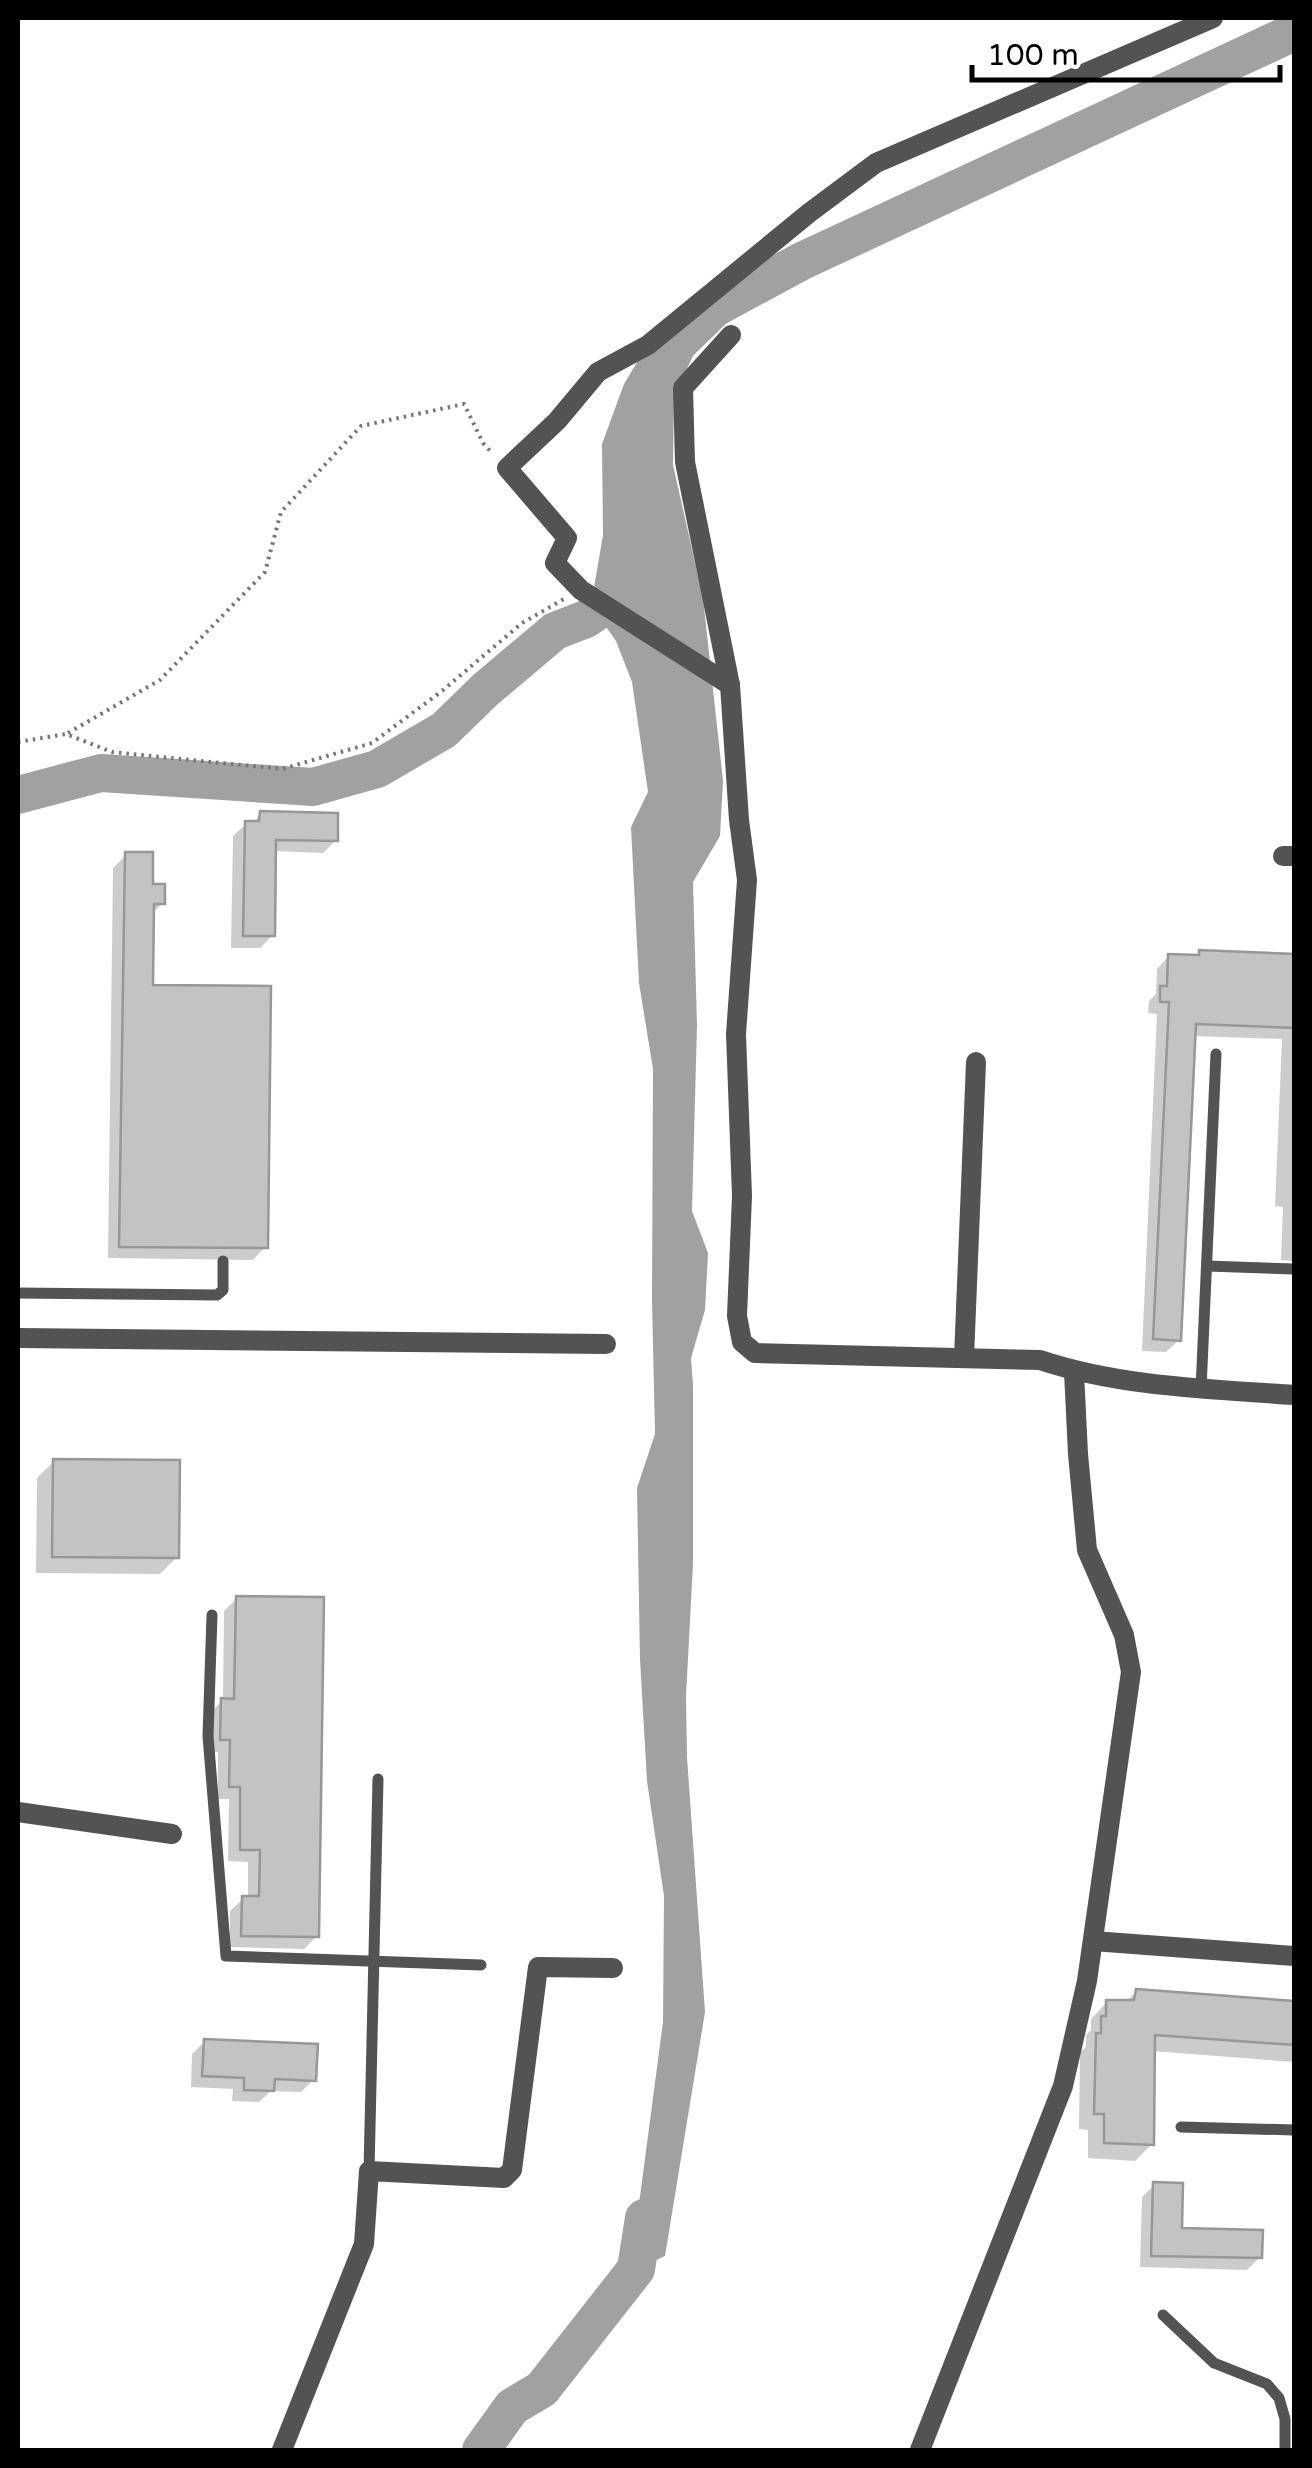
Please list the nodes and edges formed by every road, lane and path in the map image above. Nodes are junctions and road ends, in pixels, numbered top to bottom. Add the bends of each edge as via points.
1 (1214, 18) edge
2 (731, 336) dead end
3 (508, 468) junction
4 (582, 590) junction
5 (723, 680) junction
6 (66, 734) junction
7 (18, 742) edge
8 (1216, 1054) dead end
9 (976, 1062) dead end
10 (223, 1261) dead end
11 (1206, 1266) junction
12 (1294, 1269) edge
13 (18, 1293) edge
14 (18, 1338) edge
15 (606, 1344) dead end
16 (964, 1358) junction
17 (1074, 1372) junction
18 (1201, 1389) junction
19 (1294, 1395) edge
20 (212, 1616) dead end
21 (378, 1780) dead end
22 (18, 1812) edge
23 (172, 1834) dead end
24 (1092, 1941) junction
25 (1294, 1956) edge
26 (374, 1962) junction
27 (480, 1965) dead end
28 (613, 1968) dead end
29 (1182, 2127) dead end
30 (1294, 2130) edge
31 (369, 2171) junction
32 (1163, 2315) dead end
33 (282, 2450) edge
34 (920, 2450) edge
35 (1284, 2450) edge

1 - 3 street via 876,163 648,345 598,372
2 - 5 street via 683,388 685,462
3 - 4 street via 567,538 556,563
3 - 6 path via 483,443 464,404 361,426 282,512 265,572 160,680
4 - 5 street
4 - 6 path via 522,623 372,743 282,769 112,752
5 - 16 street via 747,880 736,1034 742,1342 755,1353
6 - 7 path
8 - 11 lane
9 - 16 street
10 - 13 lane via 223,1290 216,1295
11 - 12 lane
11 - 18 lane
14 - 15 street
16 - 17 street via 1040,1360
17 - 18 street
17 - 24 street via 1087,1550 1124,1636 1130,1672
18 - 19 street
20 - 26 lane via 208,1736 226,1956
21 - 26 lane
22 - 23 street
24 - 25 street
24 - 34 street via 1063,2086
26 - 27 lane
26 - 31 lane
28 - 31 street via 538,1967 512,2170 504,2178
29 - 30 lane
31 - 33 street via 364,2244
32 - 35 lane via 1214,2363 1267,2384 1285,2419

